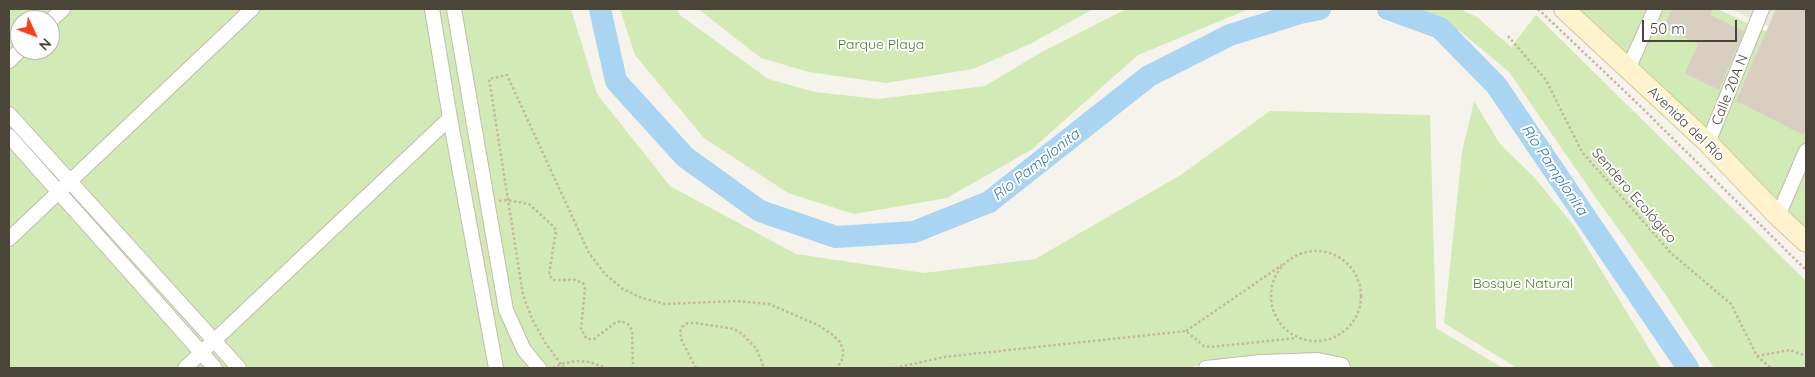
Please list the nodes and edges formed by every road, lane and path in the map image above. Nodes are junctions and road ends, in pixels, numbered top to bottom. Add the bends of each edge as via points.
1 (252, 9) edge
2 (432, 9) edge
3 (454, 9) edge
4 (1538, 9) edge
5 (1564, 9) edge
6 (1655, 9) edge
7 (1762, 9) edge
8 (1508, 36) dead end
9 (1628, 69) junction
10 (9, 114) edge
11 (450, 118) junction
12 (9, 136) edge
13 (1708, 143) junction
14 (1806, 151) edge
15 (70, 181) junction
16 (58, 192) junction
17 (507, 200) junction
18 (488, 203) junction
19 (1778, 216) junction
20 (9, 239) edge
21 (1806, 242) edge
22 (1285, 263) junction
23 (1806, 270) edge
24 (1186, 331) junction
25 (1296, 338) junction
26 (215, 340) junction
27 (201, 353) junction
28 (1758, 356) junction
29 (1806, 356) edge
30 (560, 364) junction
31 (185, 368) edge
32 (215, 368) edge
33 (239, 368) edge
34 (496, 368) edge
35 (539, 368) edge
36 (552, 368) edge
37 (564, 368) edge
38 (606, 368) edge
39 (633, 368) edge
40 (696, 368) edge
41 (764, 368) edge
42 (837, 368) edge
43 (896, 368) edge
44 (1206, 368) edge
45 (1343, 368) edge
46 (1770, 368) edge

1 - 15 street
2 - 11 street
3 - 18 street
4 - 23 path
5 - 9 main road, Avenida del Río
6 - 9 street
7 - 13 street, Calle 20A N
8 - 28 path, Sendero Ecológico via 1546,80 1582,152 1671,253 1731,304
9 - 13 main road, Avenida del Río
10 - 15 street
11 - 26 street
11 - 34 street
12 - 16 street
13 - 19 main road, Avenida del Río
14 - 19 street
15 - 16 street
15 - 26 street
16 - 20 street
16 - 27 street
17 - 18 path
17 - 30 path via 523,295 533,321
17 - 39 path via 529,204 556,230 549,275 553,280 583,283 581,328 587,339 594,340 615,323 628,324 632,330
17 - 42 path via 489,79 507,75 579,232 605,274 623,289 665,304 737,300 769,304 833,335 843,350 843,358
18 - 35 street via 506,310 524,350
19 - 21 main road, Avenida del Río
22 - 24 path
22 - 25 path via 1271,289 1271,304 1275,318
22 - 25 path via 1314,251 1329,252 1354,270 1361,284 1361,307 1350,326 1325,340
24 - 25 path via 1204,346 1212,347
24 - 43 path via 944,357
26 - 27 street
26 - 33 street
27 - 31 street
27 - 32 street
28 - 29 path via 1790,350
28 - 46 path, Sendero Ecológico
30 - 36 path
30 - 37 path
30 - 38 path via 590,362
40 - 41 path via 680,332 682,327 696,323 741,333 756,348
44 - 45 street via 1318,360 1342,365

